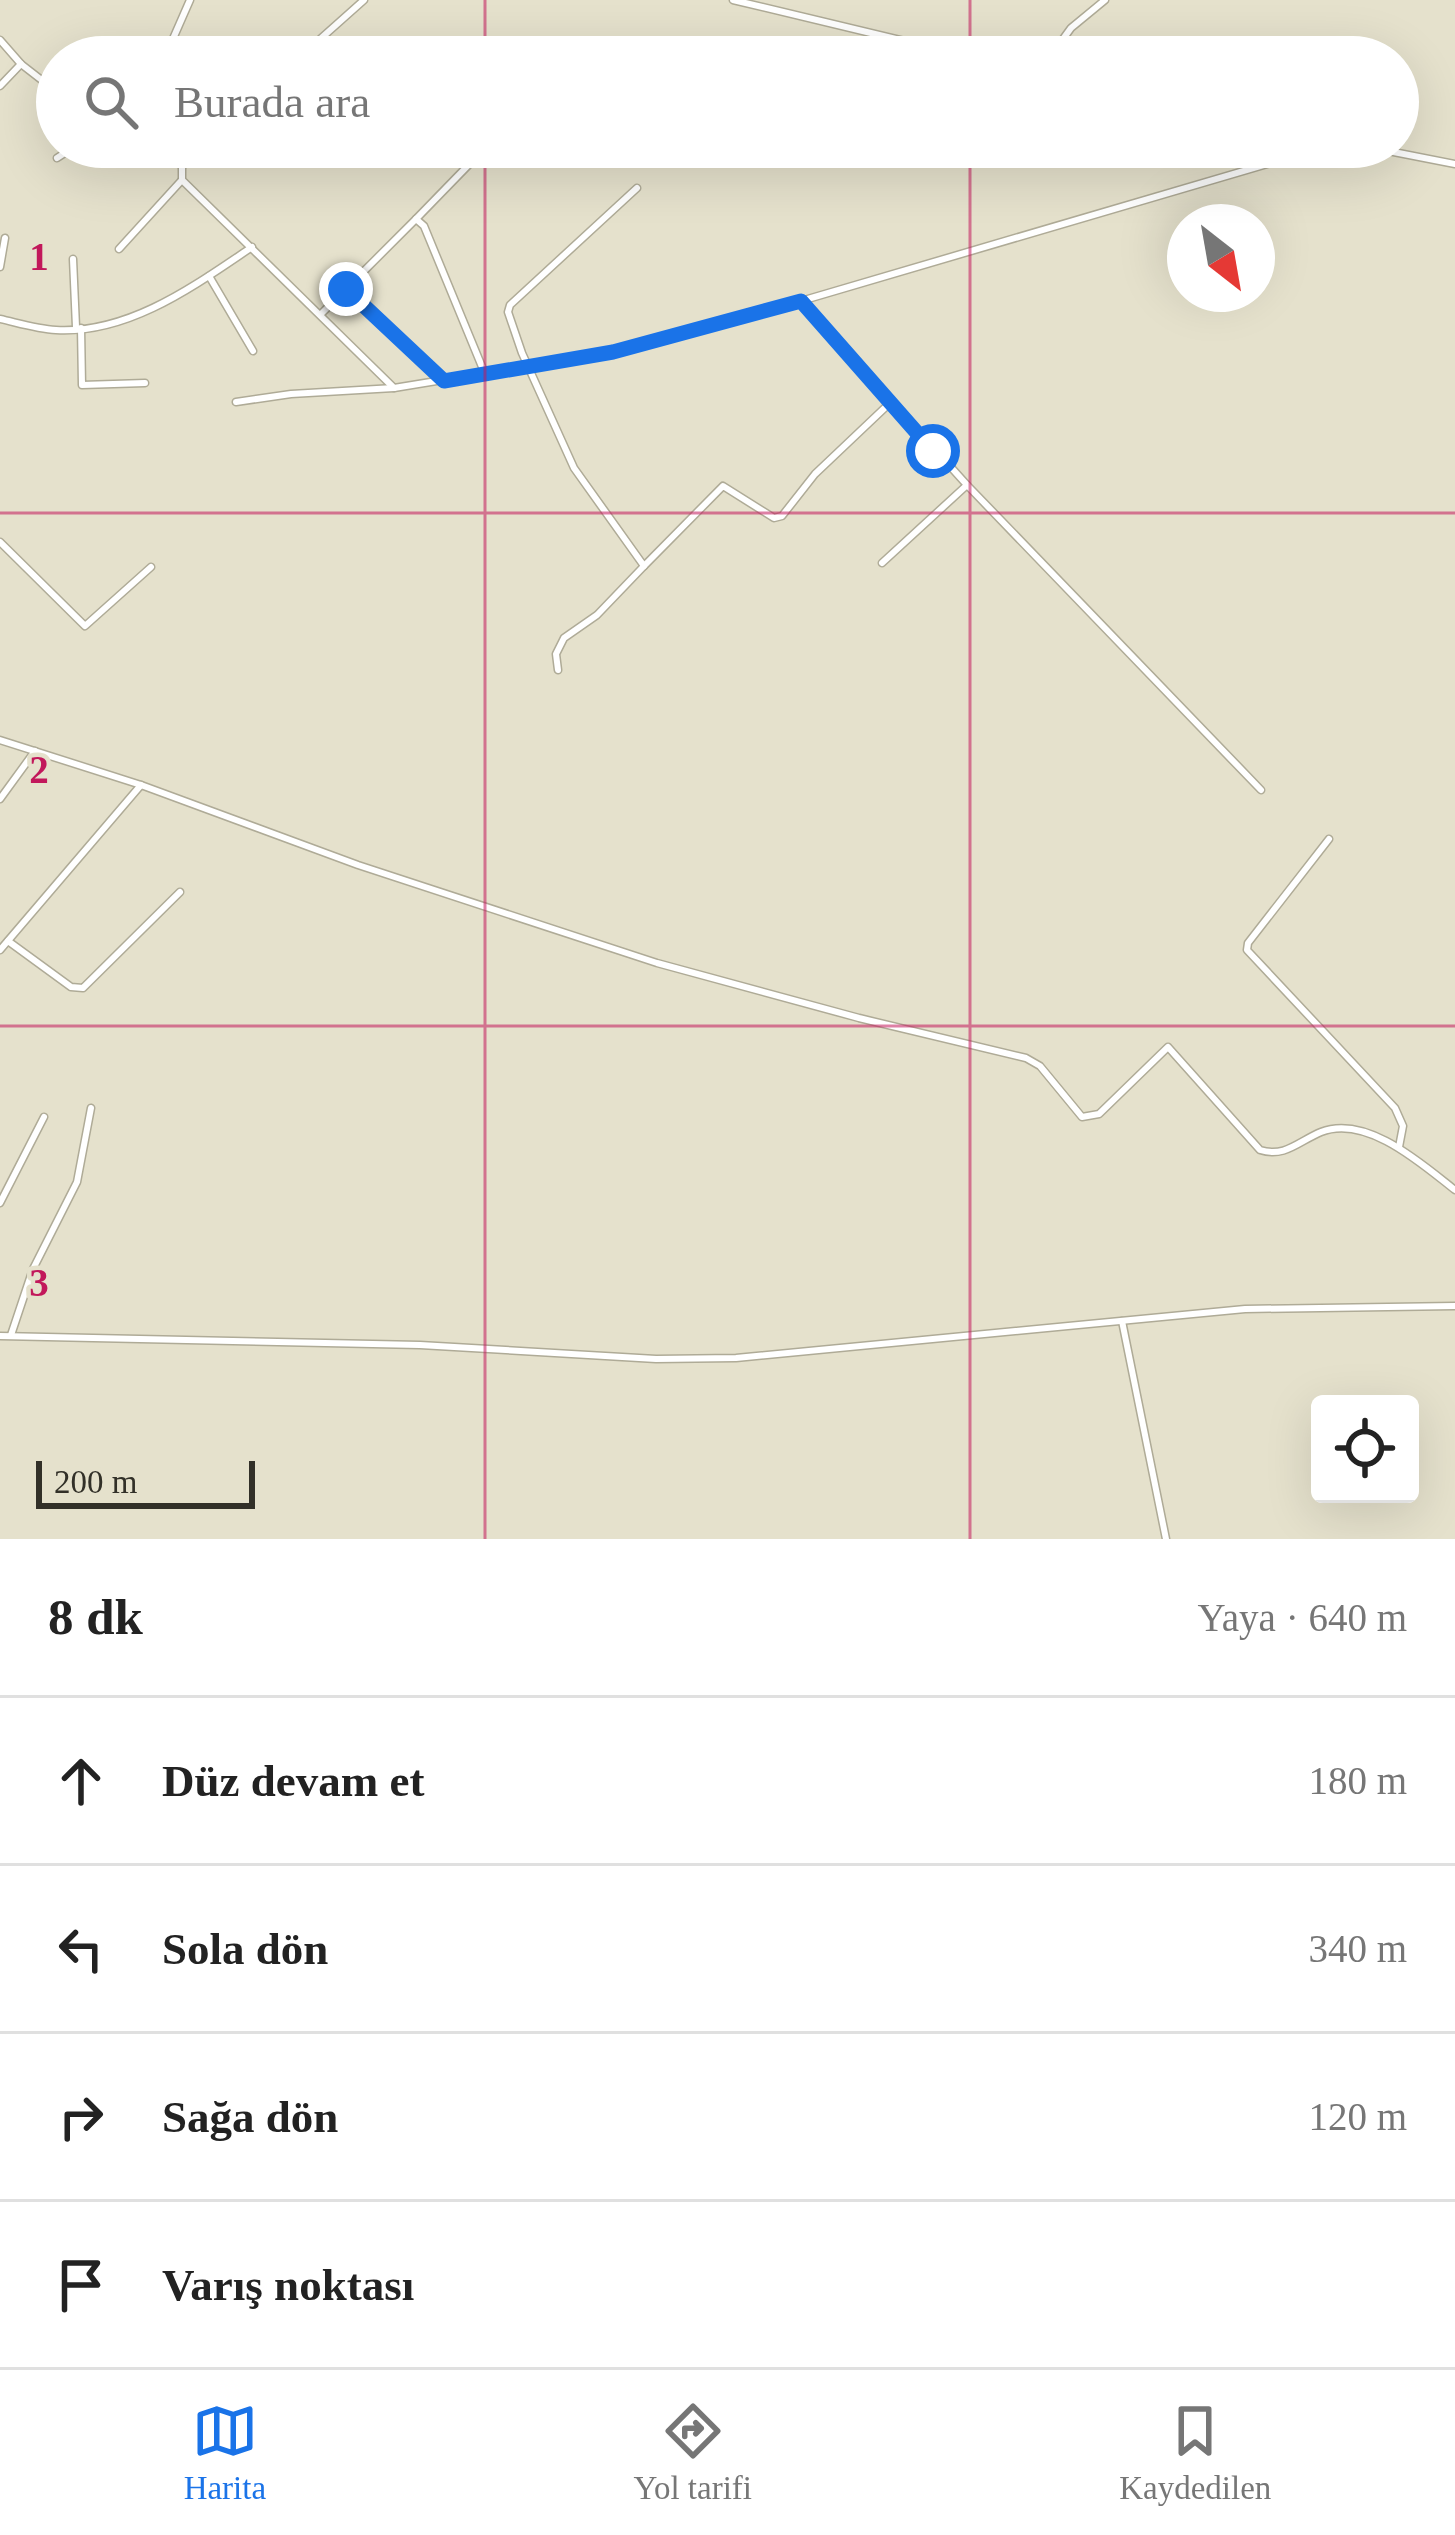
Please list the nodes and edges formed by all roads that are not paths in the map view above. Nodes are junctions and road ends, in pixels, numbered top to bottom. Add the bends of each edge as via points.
1 (190, 0) edge
2 (364, 0) edge
3 (733, 0) edge
4 (1106, 0) edge
5 (174, 36) edge
6 (324, 36) edge
7 (883, 36) edge
8 (1065, 36) edge
9 (0, 40) edge
10 (21, 64) junction
11 (36, 76) edge
12 (0, 86) edge
13 (1419, 157) edge
14 (1455, 164) edge
15 (182, 168) edge
16 (466, 168) edge
17 (1254, 168) edge
18 (182, 180) junction
19 (638, 188) dead end
20 (416, 220) junction
21 (5, 238) dead end
22 (252, 247) junction
23 (119, 249) dead end
24 (73, 259) dead end
25 (0, 267) edge
26 (209, 276) junction
27 (346, 289) junction
28 (801, 301) junction
29 (321, 314) junction
30 (0, 319) edge
31 (78, 328) junction
32 (253, 351) dead end
33 (528, 368) junction
34 (485, 374) junction
35 (444, 381) junction
36 (145, 383) dead end
37 (394, 388) junction
38 (892, 401) junction
39 (236, 402) dead end
40 (967, 485) junction
41 (0, 542) edge
42 (882, 563) dead end
43 (152, 566) dead end
44 (644, 566) junction
45 (558, 670) dead end
46 (0, 740) edge
47 (35, 751) junction
48 (141, 784) junction
49 (1261, 790) dead end
50 (0, 799) edge
51 (1329, 839) dead end
52 (180, 892) dead end
53 (8, 941) junction
54 (0, 950) edge
55 (91, 1108) dead end
56 (44, 1118) dead end
57 (1400, 1147) junction
58 (1455, 1190) edge
59 (0, 1203) edge
60 (1455, 1306) edge
61 (1122, 1321) junction
62 (0, 1336) edge
63 (10, 1336) junction
64 (1166, 1539) edge

1 - 5 street
2 - 6 street
3 - 7 street
4 - 8 street
9 - 10 street
10 - 11 street
10 - 12 street
13 - 14 street
15 - 18 street
16 - 20 street
17 - 28 street
18 - 22 street
18 - 23 street
19 - 33 street via 509,307
20 - 27 street
20 - 34 street
21 - 25 street
22 - 26 street
22 - 29 street
24 - 31 street
26 - 31 street via 120,323
26 - 32 street
27 - 29 street
27 - 35 street
28 - 33 street
28 - 38 street
29 - 37 street
30 - 31 street
31 - 36 street via 82,385
33 - 34 street
33 - 44 street via 574,469
34 - 35 street
35 - 37 street
37 - 39 street
38 - 40 street
38 - 44 street via 782,516 723,486
40 - 42 street
40 - 49 street
41 - 43 street via 85,626
44 - 45 street via 565,638
46 - 47 street
47 - 48 street
47 - 50 street
48 - 53 street
48 - 57 street via 657,963 1026,1058 1082,1118 1100,1114 1168,1047 1260,1150 1280,1152 1332,1130
51 - 57 street via 1247,950 1395,1108
52 - 53 street via 83,988 70,987
53 - 54 street
55 - 63 street via 77,1182
56 - 59 street
57 - 58 street
60 - 61 street via 1245,1309
61 - 63 street via 736,1358
61 - 64 street
62 - 63 street

